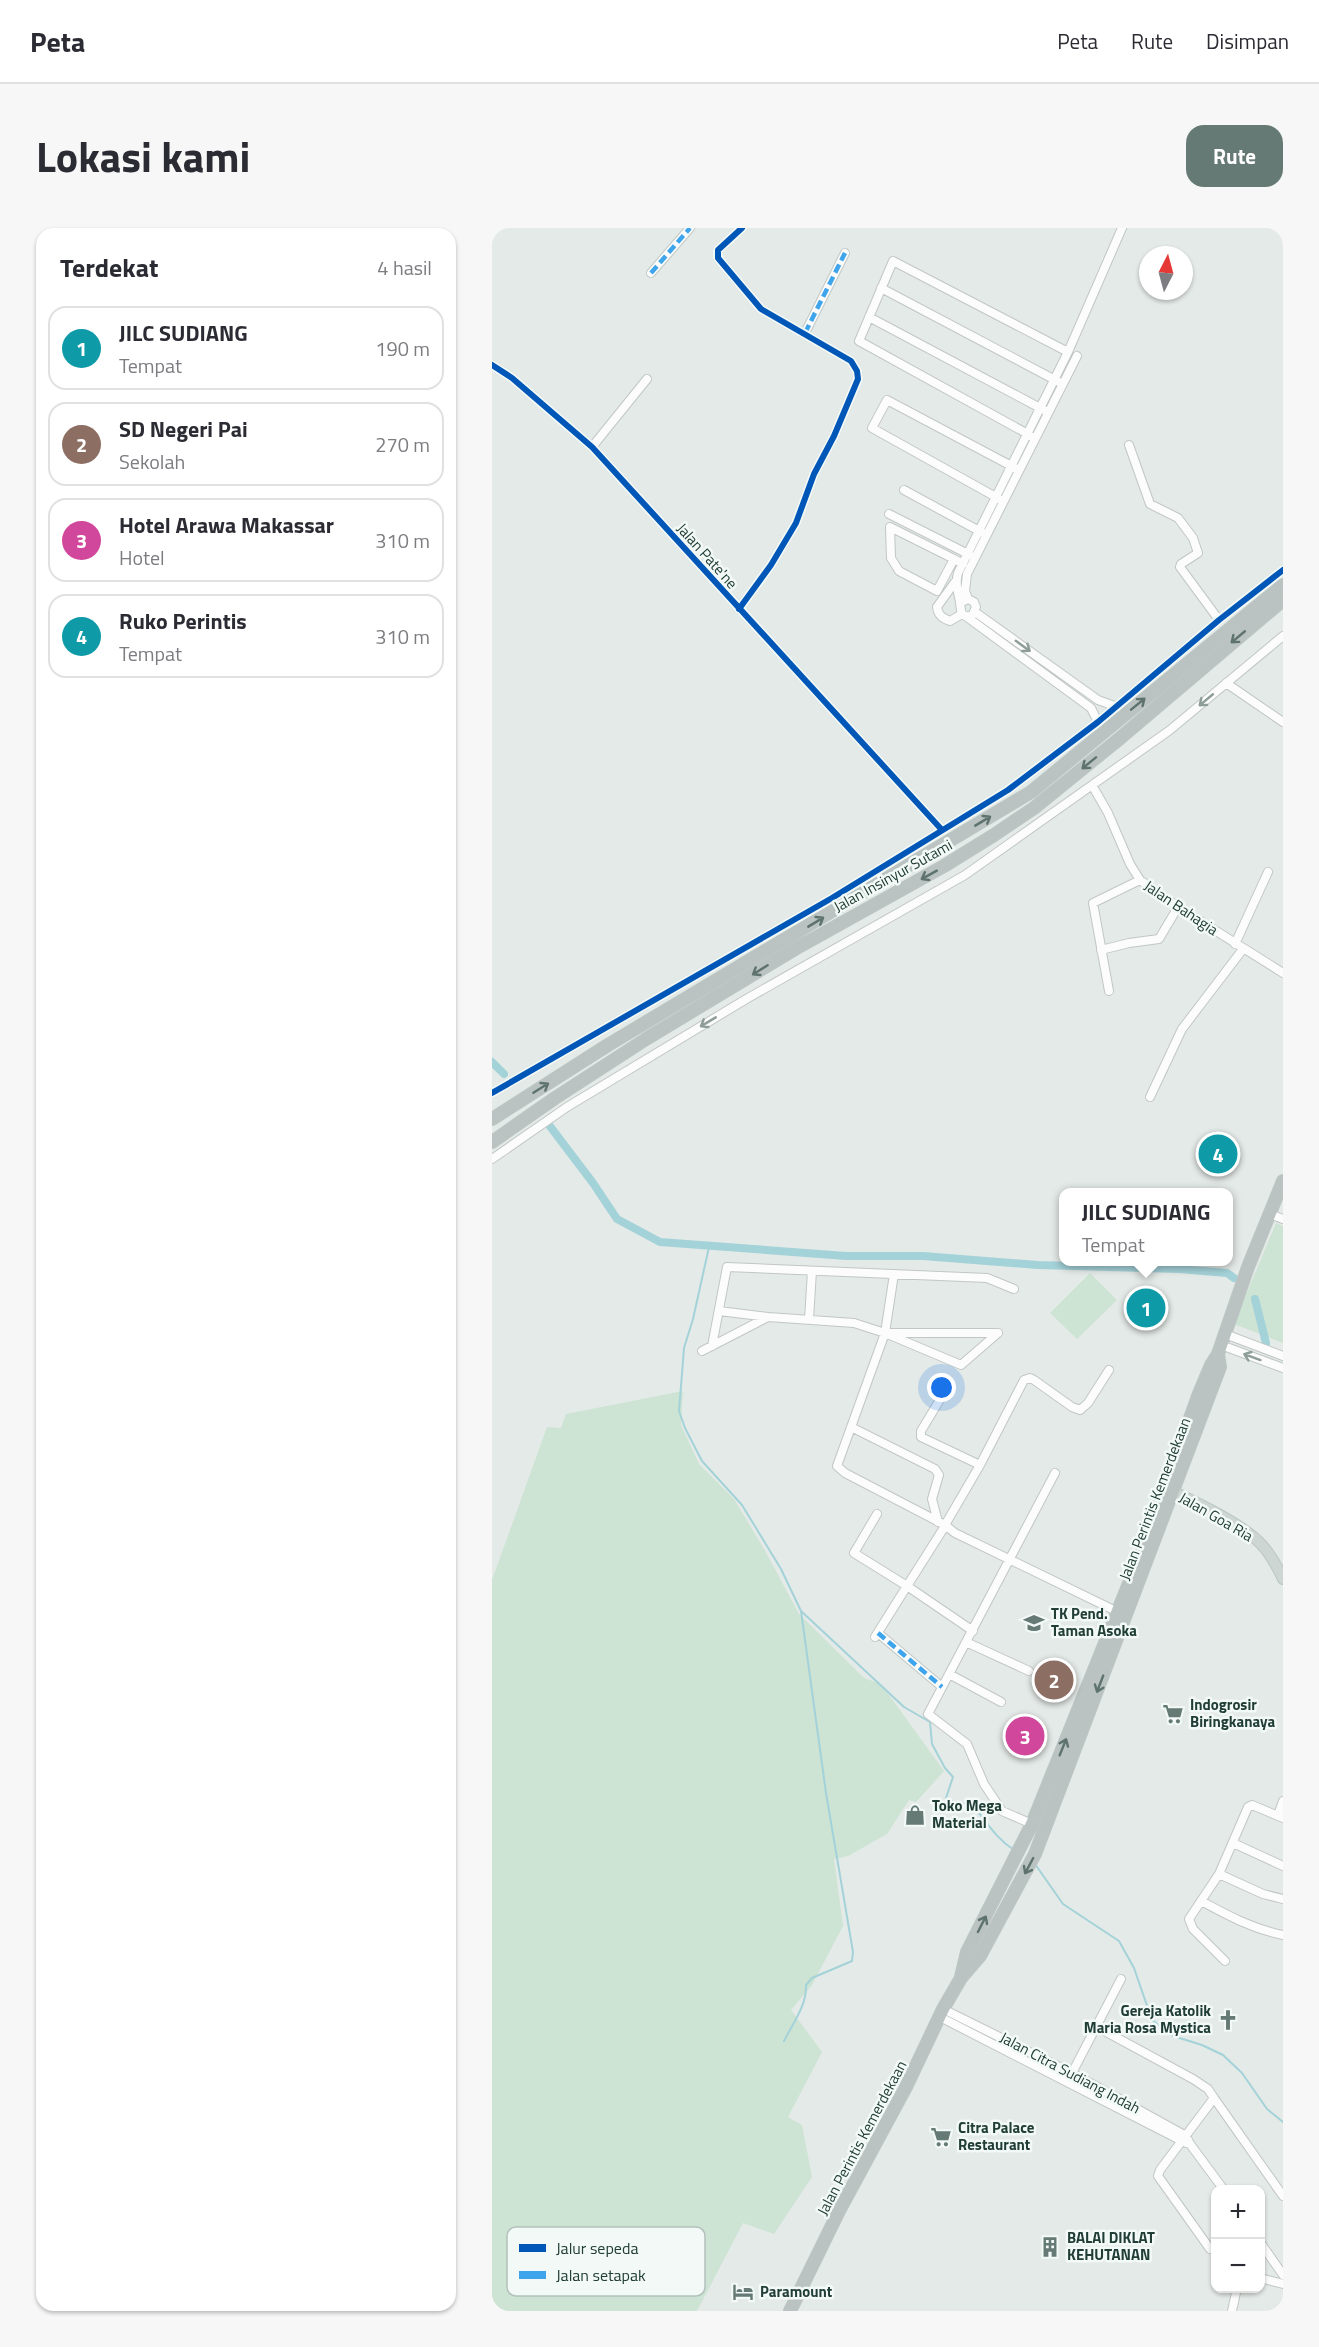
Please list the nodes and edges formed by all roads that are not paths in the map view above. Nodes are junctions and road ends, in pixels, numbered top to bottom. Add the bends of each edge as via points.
1 (690, 228) edge
2 (742, 228) edge
3 (1122, 228) edge
4 (845, 253) dead end
5 (651, 273) dead end
6 (881, 288) junction
7 (869, 317) junction
8 (805, 333) junction
9 (1072, 354) junction
10 (492, 364) edge
11 (646, 379) dead end
12 (1059, 382) junction
13 (1044, 410) junction
14 (1031, 436) junction
15 (1129, 445) dead end
16 (592, 447) junction
17 (1015, 468) junction
18 (904, 490) dead end
19 (999, 499) junction
20 (889, 514) dead end
21 (983, 533) junction
22 (971, 556) junction
23 (954, 559) junction
24 (963, 564) junction
25 (1283, 570) edge
26 (956, 580) junction
27 (1283, 585) edge
28 (1283, 600) edge
29 (964, 601) junction
30 (739, 609) junction
31 (968, 614) junction
32 (1220, 620) junction
33 (1283, 636) edge
34 (1226, 683) junction
35 (1098, 700) junction
36 (1117, 707) junction
37 (1091, 708) junction
38 (1098, 722) junction
39 (1283, 722) edge
40 (1092, 785) junction
41 (942, 830) junction
42 (1268, 872) dead end
43 (1140, 880) junction
44 (1178, 907) junction
45 (1239, 947) junction
46 (1101, 950) junction
47 (1283, 973) edge
48 (1109, 991) dead end
49 (492, 1093) edge
50 (1150, 1097) dead end
51 (492, 1119) edge
52 (492, 1142) edge
53 (492, 1159) edge
54 (1283, 1181) edge
55 (1270, 1214) junction
56 (1283, 1219) edge
57 (812, 1271) junction
58 (894, 1274) junction
59 (1014, 1289) dead end
60 (719, 1311) junction
61 (768, 1317) junction
62 (809, 1319) junction
63 (885, 1333) junction
64 (1221, 1344) junction
65 (712, 1346) junction
66 (702, 1351) dead end
67 (1283, 1356) edge
68 (1283, 1368) edge
69 (1109, 1370) dead end
70 (947, 1388) dead end
71 (850, 1427) junction
72 (980, 1466) junction
73 (1056, 1473) dead end
74 (1169, 1490) junction
75 (877, 1514) dead end
76 (943, 1524) junction
77 (1009, 1559) junction
78 (1279, 1562) edge
79 (1283, 1579) edge
80 (908, 1586) junction
81 (1118, 1612) junction
82 (973, 1631) junction
83 (966, 1642) junction
84 (1029, 1671) dead end
85 (949, 1674) junction
86 (942, 1687) junction
87 (1001, 1702) dead end
88 (1283, 1801) edge
89 (1280, 1817) edge
90 (1032, 1824) junction
91 (1233, 1843) junction
92 (1283, 1866) edge
93 (1219, 1874) junction
94 (1283, 1899) edge
95 (1203, 1902) junction
96 (1283, 1935) edge
97 (1225, 1961) dead end
98 (961, 1978) junction
99 (1121, 1979) dead end
100 (942, 2013) junction
101 (1097, 2026) junction
102 (1072, 2073) junction
103 (1214, 2098) junction
104 (1112, 2100) junction
105 (1186, 2140) junction
106 (1220, 2185) edge
107 (1283, 2196) edge
108 (1210, 2249) dead end
109 (1265, 2249) edge
110 (1283, 2275) edge
111 (1265, 2279) edge
112 (1283, 2284) edge
113 (1236, 2293) edge
114 (790, 2311) edge
115 (1232, 2311) edge

1 - 5 street
2 - 8 street via 718,250 718,258 761,309
3 - 9 street
4 - 8 street
6 - 7 street
6 - 9 street via 893,261
6 - 12 street
7 - 13 street
7 - 14 street via 859,341
8 - 30 street via 851,361 858,381 814,474 796,523
9 - 12 street
10 - 16 street, Jalan Pate'ne
11 - 16 street
12 - 13 street
13 - 14 street
14 - 17 street
15 - 32 street via 1150,504 1178,518 1196,543 1198,553 1180,567
16 - 30 street, Jalan Pate'ne
17 - 19 street
17 - 19 street via 887,400 872,428
18 - 21 street
19 - 21 street
20 - 22 street
21 - 22 street
22 - 24 street
22 - 29 street
23 - 23 street via 943,554 890,527 891,558 899,571 937,591
23 - 24 street
24 - 26 street
25 - 32 street
26 - 29 street
26 - 31 street via 937,607 938,613 950,621
51 -> 27 highway, Jalan Insinyur Sutami via 1031,792
28 -> 52 highway, Jalan Insinyur Sutami via 1077,773 994,835 646,1039
29 - 31 street via 959,610
29 - 31 street via 974,602
30 - 41 street, Jalan Pate'ne
31 -> 35 street
31 - 37 street
32 - 36 street
33 - 34 street
34 - 39 street
34 -> 40 street via 1170,730
35 - 36 street
35 - 37 street
36 - 38 street
37 - 38 street
38 - 41 street via 1008,790
40 - 43 street, Jalan Bahagia
40 -> 53 street via 965,875 748,998 567,1107
41 - 49 street via 832,898
42 - 45 street
43 - 44 street, Jalan Bahagia
43 - 46 street via 1094,902
44 - 45 street, Jalan Bahagia
44 - 46 street via 1159,939
45 - 47 street, Jalan Bahagia
45 - 50 street via 1182,1029
46 - 48 street
54 - 55 highway, Jalan Perintis Kemerdekaan
55 - 56 street
55 - 64 highway, Jalan Perintis Kemerdekaan
57 - 58 street
57 - 60 street via 728,1267
57 - 62 street
58 - 59 street via 987,1278
58 - 63 street
60 - 61 street
60 - 65 street
61 - 62 street
61 - 65 street
62 - 63 street via 854,1323
63 - 63 street via 961,1365 998,1333 964,1333
63 - 71 street
64 - 67 street
68 -> 64 street
64 - 74 highway, Jalan Perintis Kemerdekaan via 1198,1396
65 - 66 street
69 - 72 street via 1080,1410 1034,1380 1024,1380
70 - 72 street via 921,1437
71 - 76 street via 935,1469 939,1474 932,1499
71 - 76 street via 839,1470
72 - 76 street
73 - 77 street
74 - 78 main road, Jalan Goa Ria via 1242,1529
74 - 81 highway, Jalan Perintis Kemerdekaan
74 -> 98 highway, Jalan Perintis Kemerdekaan via 1035,1854 980,1956
75 - 80 street via 854,1553
76 - 77 street
76 - 80 street
77 - 81 street
77 - 82 street
78 - 79 main road, Jalan Goa Ria
80 - 82 street
80 - 86 street via 876,1635
90 -> 81 highway, Jalan Perintis Kemerdekaan
82 - 83 street
83 - 84 street
83 - 85 street
85 - 86 street
85 - 87 street
86 - 90 street via 928,1715 967,1744 1000,1809
88 - 89 street
89 - 91 street via 1250,1806
98 -> 90 highway, Jalan Perintis Kemerdekaan via 967,1952
91 - 92 street
91 - 93 street
93 - 94 street
93 - 95 street
95 - 96 street via 1259,1930
95 - 97 street via 1195,1909 1190,1924
98 - 100 highway, Jalan Perintis Kemerdekaan
99 - 101 street
100 - 102 street, Jalan Citra Sudiang Indah
100 - 104 street, Jalan Citra Sudiang Indah
100 - 114 highway, Jalan Perintis Kemerdekaan
101 - 102 street
101 - 103 street via 1193,2079
102 - 104 street, Jalan Citra Sudiang Indah
103 - 105 street
103 - 107 street
104 - 105 street, Jalan Citra Sudiang Indah
105 - 106 street, Jalan Citra Sudiang Indah
105 - 108 street via 1158,2176
109 - 110 street
111 - 112 street
113 - 115 street

